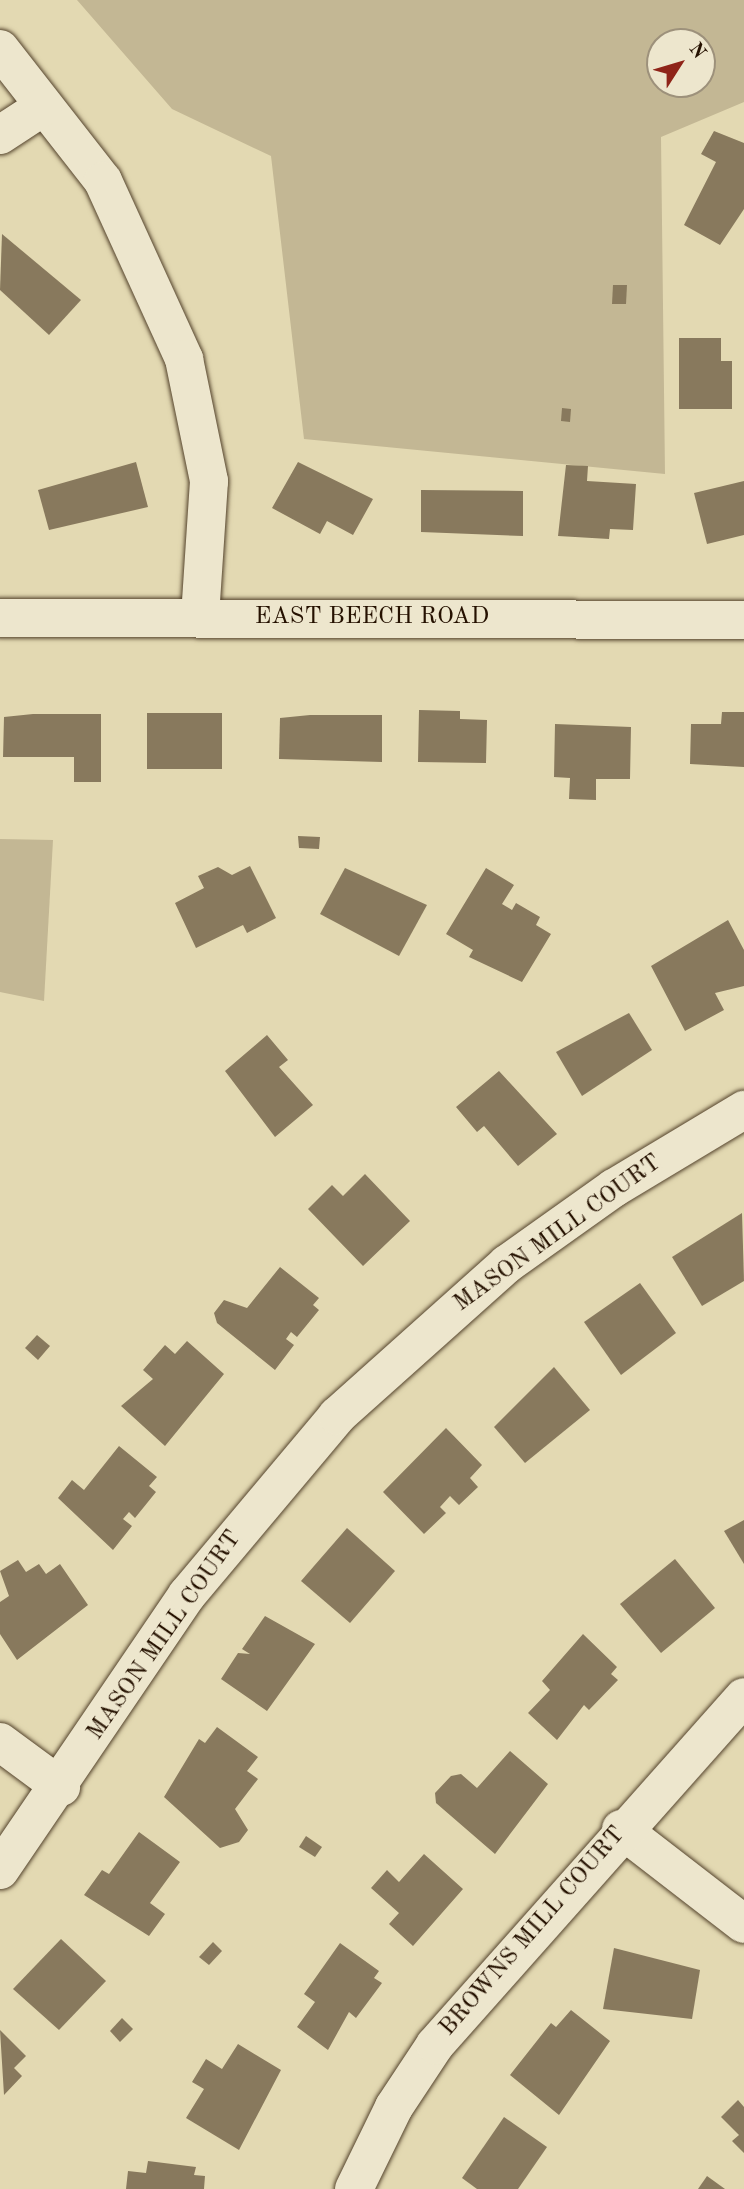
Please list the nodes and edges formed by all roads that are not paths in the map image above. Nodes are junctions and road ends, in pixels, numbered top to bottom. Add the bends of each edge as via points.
1 (0, 49) edge
2 (43, 107) junction
3 (0, 135) edge
4 (200, 616) junction
5 (0, 618) edge
6 (744, 620) edge
7 (744, 1110) edge
8 (744, 1697) edge
9 (0, 1742) edge
10 (61, 1787) junction
11 (621, 1829) junction
12 (0, 1870) edge
13 (744, 1924) edge
14 (354, 2189) edge

1 - 2 street
2 - 3 street
2 - 4 street via 103,181 184,359 209,481
4 - 5 street, EAST BEECH ROAD
4 - 6 street, EAST BEECH ROAD
7 - 10 street, MASON MILL COURT via 614,1188 507,1264 337,1416 187,1595
8 - 11 street, BROWNS MILL COURT
9 - 10 street
10 - 12 street, MASON MILL COURT
11 - 13 street
11 - 14 street, BROWNS MILL COURT via 435,2045 394,2107

